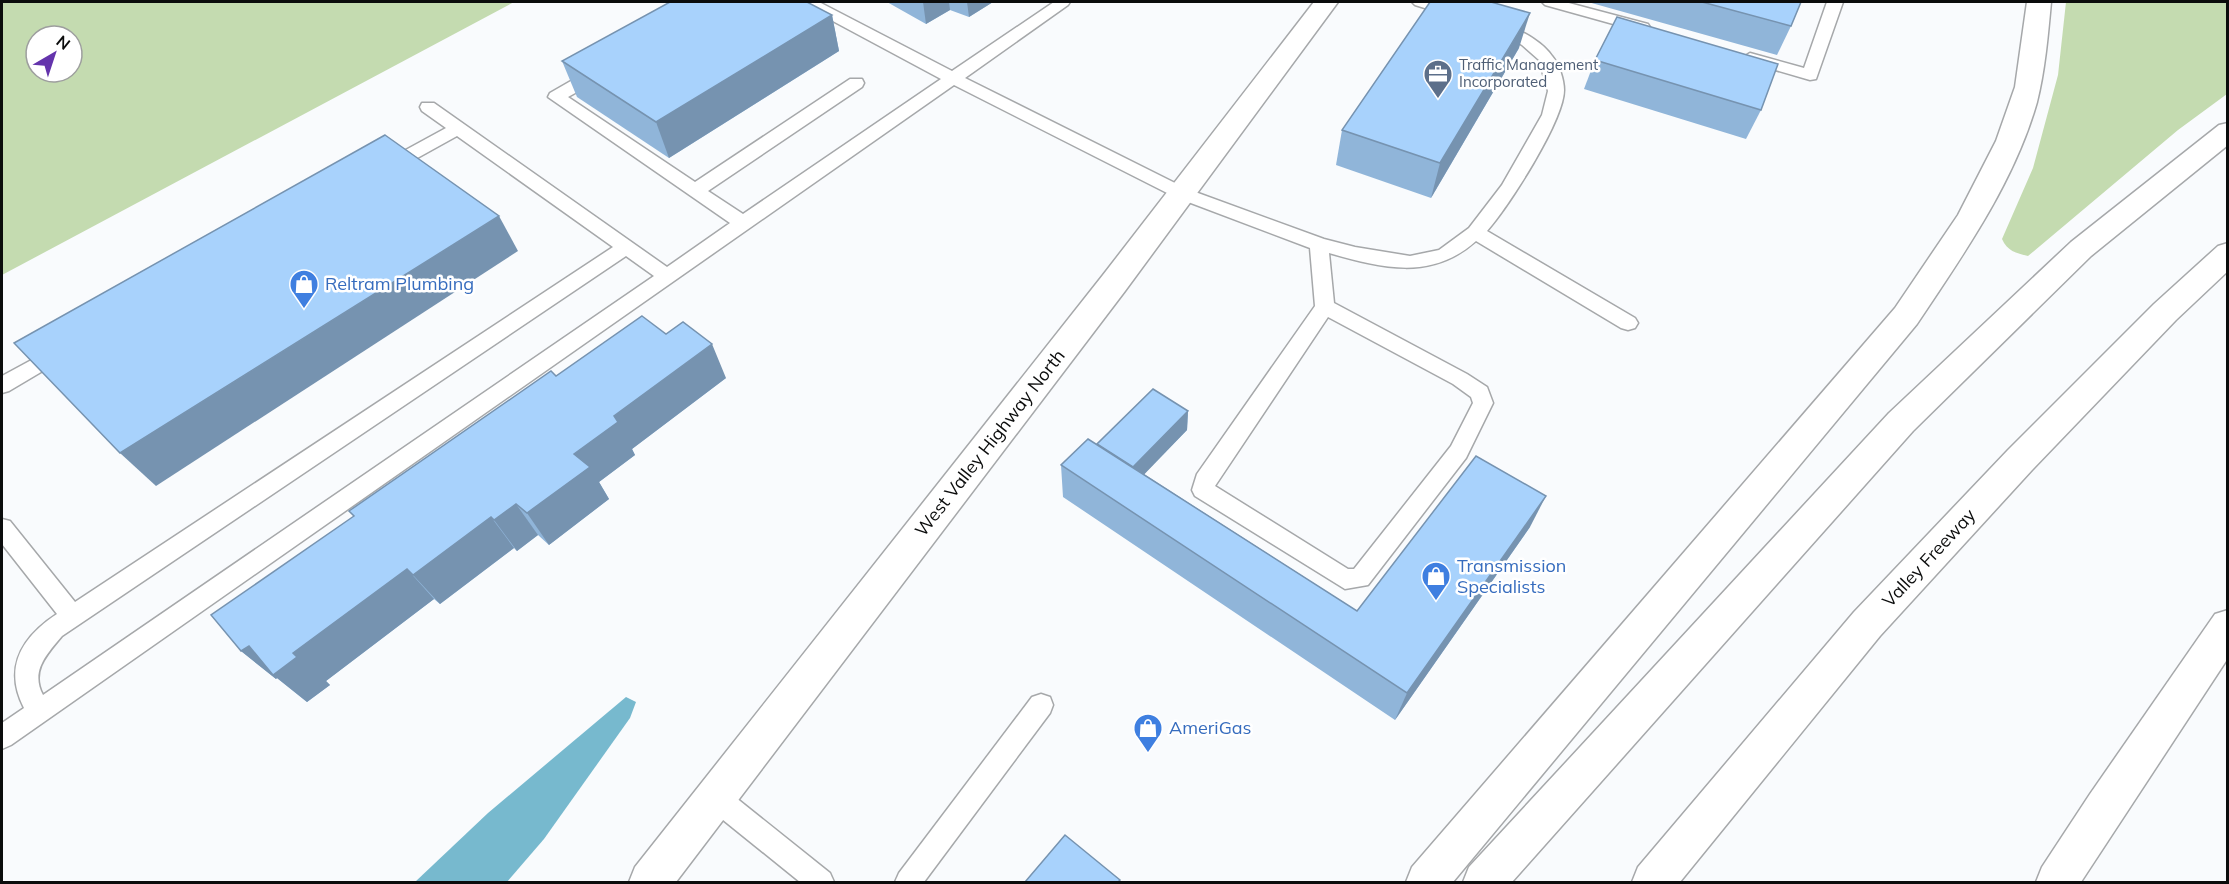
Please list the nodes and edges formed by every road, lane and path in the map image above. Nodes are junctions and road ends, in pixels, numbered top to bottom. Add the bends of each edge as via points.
1 (808, 2) edge
2 (1063, 2) edge
3 (1326, 2) edge
4 (1420, 2) edge
5 (1550, 2) edge
6 (1835, 2) edge
7 (2039, 2) edge
8 (1652, 30) edge
9 (1731, 53) edge
10 (607, 68) edge
11 (952, 78) junction
12 (856, 83) dead end
13 (428, 107) dead end
14 (458, 128) junction
15 (2228, 131) edge
16 (375, 174) edge
17 (695, 191) junction
18 (1181, 193) junction
19 (744, 223) junction
20 (1475, 232) junction
21 (1319, 244) junction
22 (626, 247) junction
23 (2228, 253) edge
24 (667, 276) junction
25 (1325, 307) junction
26 (1628, 323) dead end
27 (74, 344) edge
28 (2, 385) edge
29 (2, 528) edge
30 (72, 615) junction
31 (2228, 626) edge
32 (1041, 705) dead end
33 (39, 711) junction
34 (2, 737) edge
35 (716, 798) junction
36 (650, 882) edge
37 (821, 882) edge
38 (908, 882) edge
39 (1427, 882) edge
40 (1484, 882) edge
41 (1653, 882) edge
42 (2057, 882) edge

1 - 11 lane
2 - 11 lane
3 - 18 main road, West Valley Highway North
4 - 20 lane via 1499,26 1528,42 1546,58 1554,78 1556,91 1550,115 1509,188
5 - 8 lane
6 - 9 lane via 1810,75
7 - 39 main road via 2029,75 2010,141 1956,243 1906,316
10 - 17 lane via 556,97
11 - 18 lane
11 - 19 lane
12 - 17 lane
13 - 14 lane
14 - 16 lane
14 - 22 lane
15 - 40 main road via 2081,249 1901,422
17 - 19 lane
18 - 21 lane
18 - 35 main road, West Valley Highway North
19 - 24 lane
20 - 21 lane via 1445,255 1410,262
20 - 26 lane
21 - 25 lane
22 - 24 lane
22 - 30 lane
23 - 41 main road, Valley Freeway via 2020,460 1867,624
24 - 33 lane
25 - 25 lane via 1460,379 1480,393 1483,403 1459,452 1360,578 1345,579 1203,490 1204,480
27 - 28 lane
29 - 30 lane
30 - 33 lane via 38,646 28,662 24,683
31 - 42 main road
32 - 38 lane
33 - 34 lane
35 - 36 main road, West Valley Highway North
35 - 37 lane

